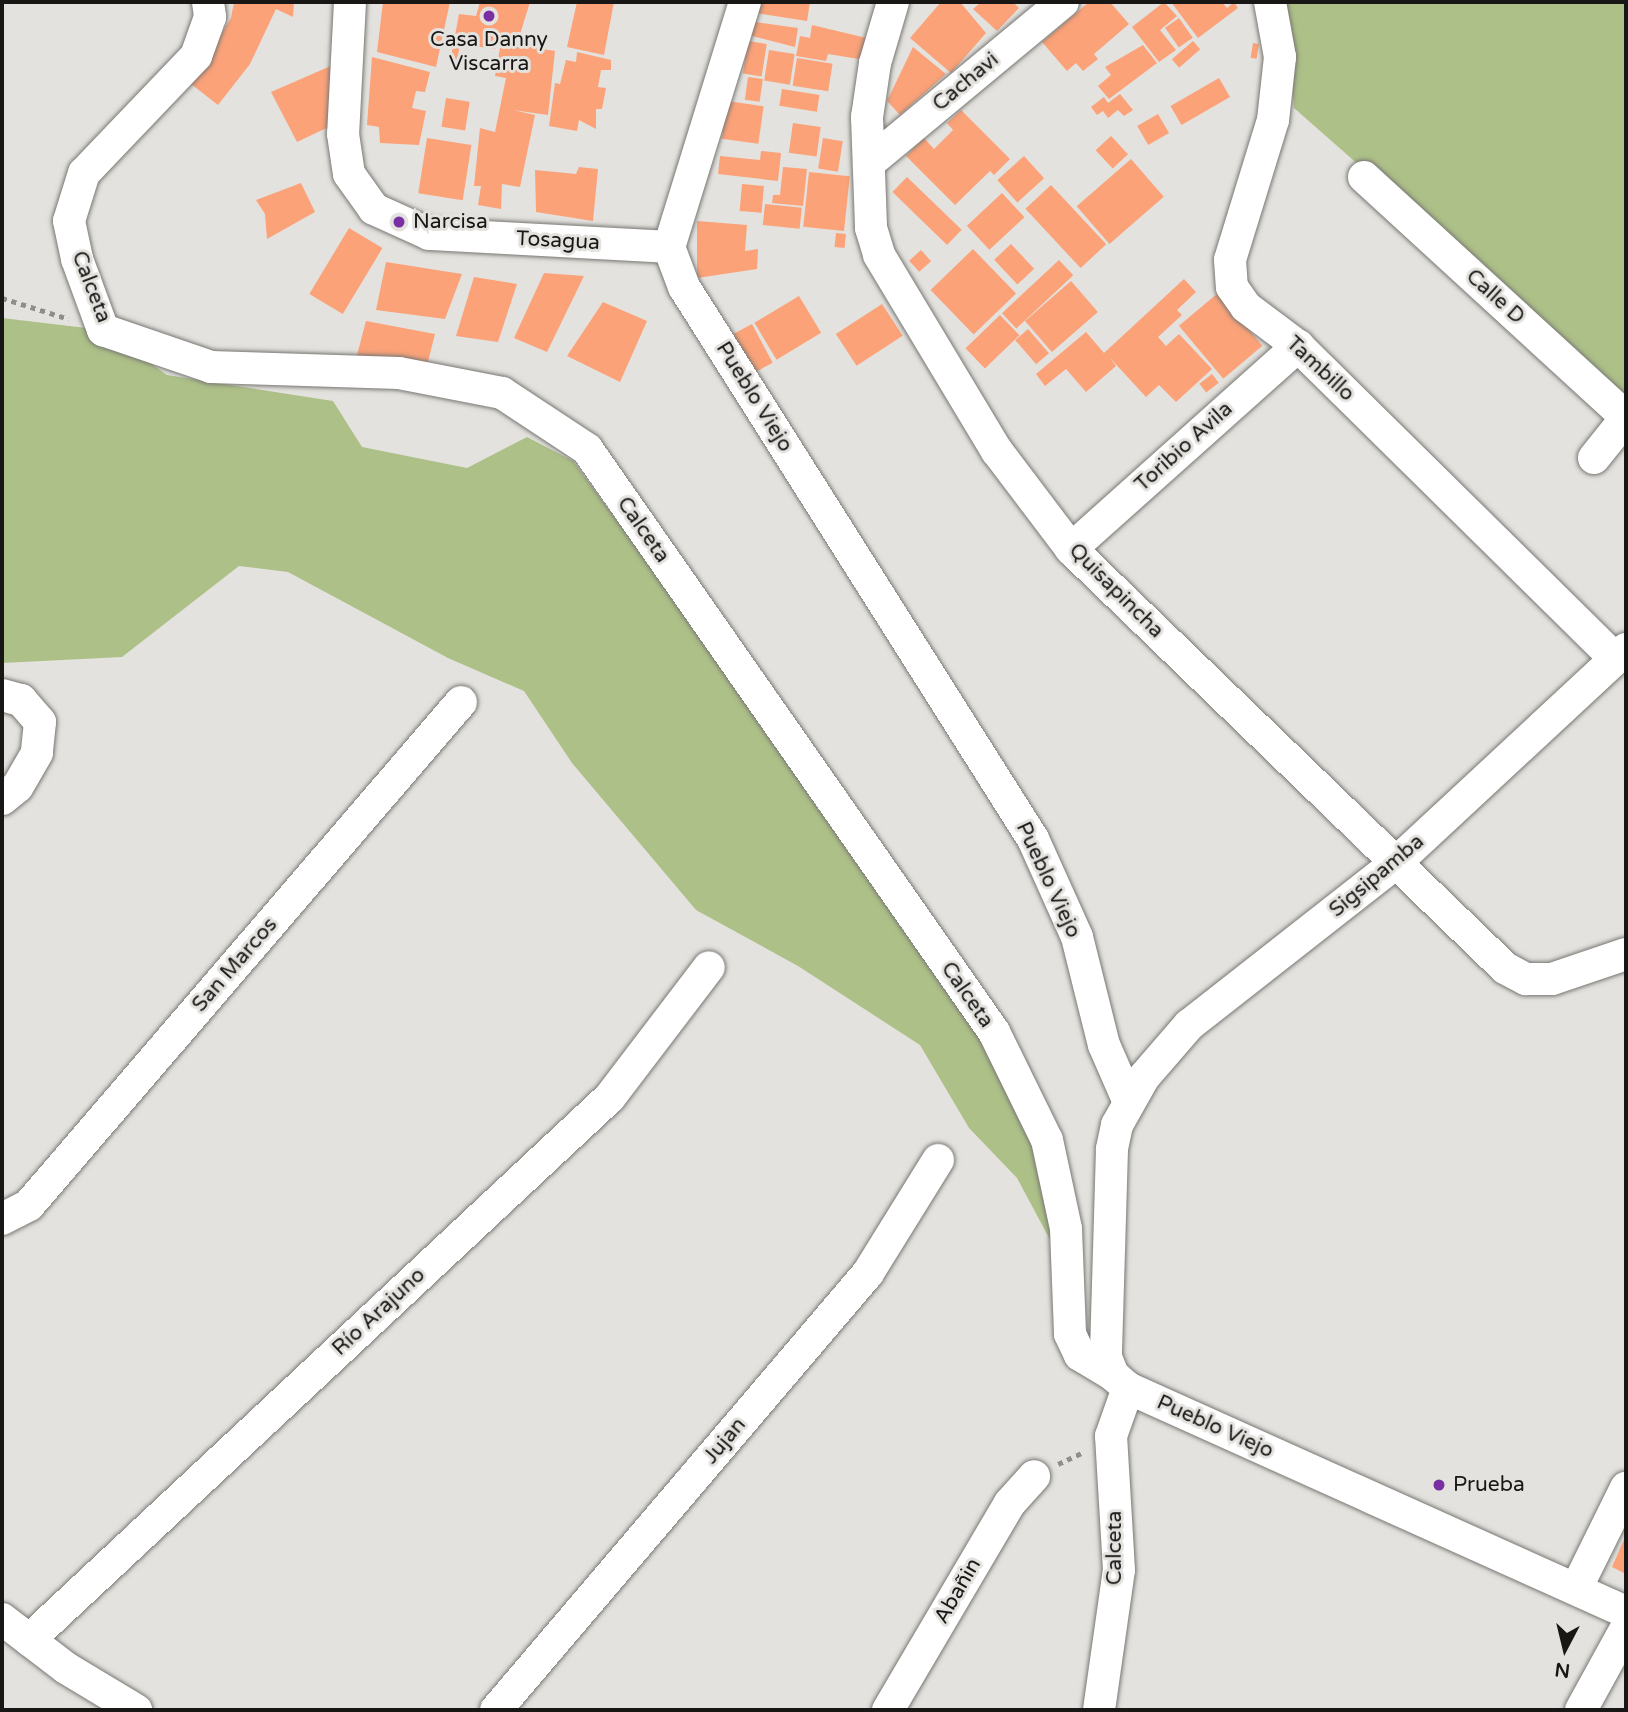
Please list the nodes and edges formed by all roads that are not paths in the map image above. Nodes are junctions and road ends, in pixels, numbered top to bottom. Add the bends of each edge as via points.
1 (208, 2) edge
2 (350, 2) edge
3 (745, 2) edge
4 (893, 2) edge
5 (1063, 2) edge
6 (1270, 2) edge
7 (869, 163) junction
8 (1364, 177) dead end
9 (669, 247) junction
10 (1298, 346) junction
11 (1626, 417) edge
12 (1594, 458) dead end
13 (1071, 549) junction
14 (1621, 654) edge
15 (2, 695) edge
16 (461, 702) dead end
17 (2, 799) edge
18 (1397, 862) junction
19 (1626, 954) edge
20 (709, 967) dead end
21 (1128, 1100) junction
22 (938, 1160) dead end
23 (2, 1219) edge
24 (1120, 1381) junction
25 (1034, 1476) road end
26 (1626, 1488) edge
27 (1576, 1589) junction
28 (1626, 1612) edge
29 (2, 1619) edge
30 (1626, 1628) edge
31 (29, 1640) junction
32 (136, 1710) edge
33 (496, 1710) edge
34 (888, 1710) edge
35 (1099, 1710) edge
36 (1581, 1710) edge

1 - 24 street, Calceta via 210,17 196,56 83,173 69,220 77,259 103,330 211,367 399,373 502,393 587,449 994,1032 1047,1140 1066,1229 1070,1334 1080,1355
2 - 9 street, Tosagua via 343,134 349,174 374,209 429,234
3 - 9 street
4 - 7 street, Quisapincha via 875,63 867,117
5 - 7 street, Cachavi
6 - 10 street, Tambillo via 1280,57 1273,120 1230,260 1232,287 1246,307
7 - 13 street, Quisapincha via 871,228 879,255 997,451
8 - 11 street, Calle D
9 - 21 street, Pueblo Viejo via 684,287 1032,839 1077,937 1104,1045
10 - 13 street, Toribio Avila
10 - 14 street, Tambillo
11 - 12 street
13 - 18 street, Quisapincha
14 - 18 street, Sigsipamba
15 - 17 street via 21,701 40,722 37,753 17,787
16 - 23 street, San Marcos via 29,1205
18 - 19 street, Quisapincha via 1505,968 1526,979 1552,979
18 - 21 street, Sigsipamba via 1189,1025
20 - 31 street, Río Arajuno via 610,1097
21 - 24 street via 1112,1149 1106,1357
22 - 33 street, Jujan via 868,1273
24 - 27 street, Pueblo Viejo
24 - 35 street, Calceta via 1111,1439 1119,1570
25 - 34 street, Abañin via 1010,1503
26 - 27 street
27 - 28 street, Pueblo Viejo
29 - 31 street
30 - 36 street
31 - 32 street

